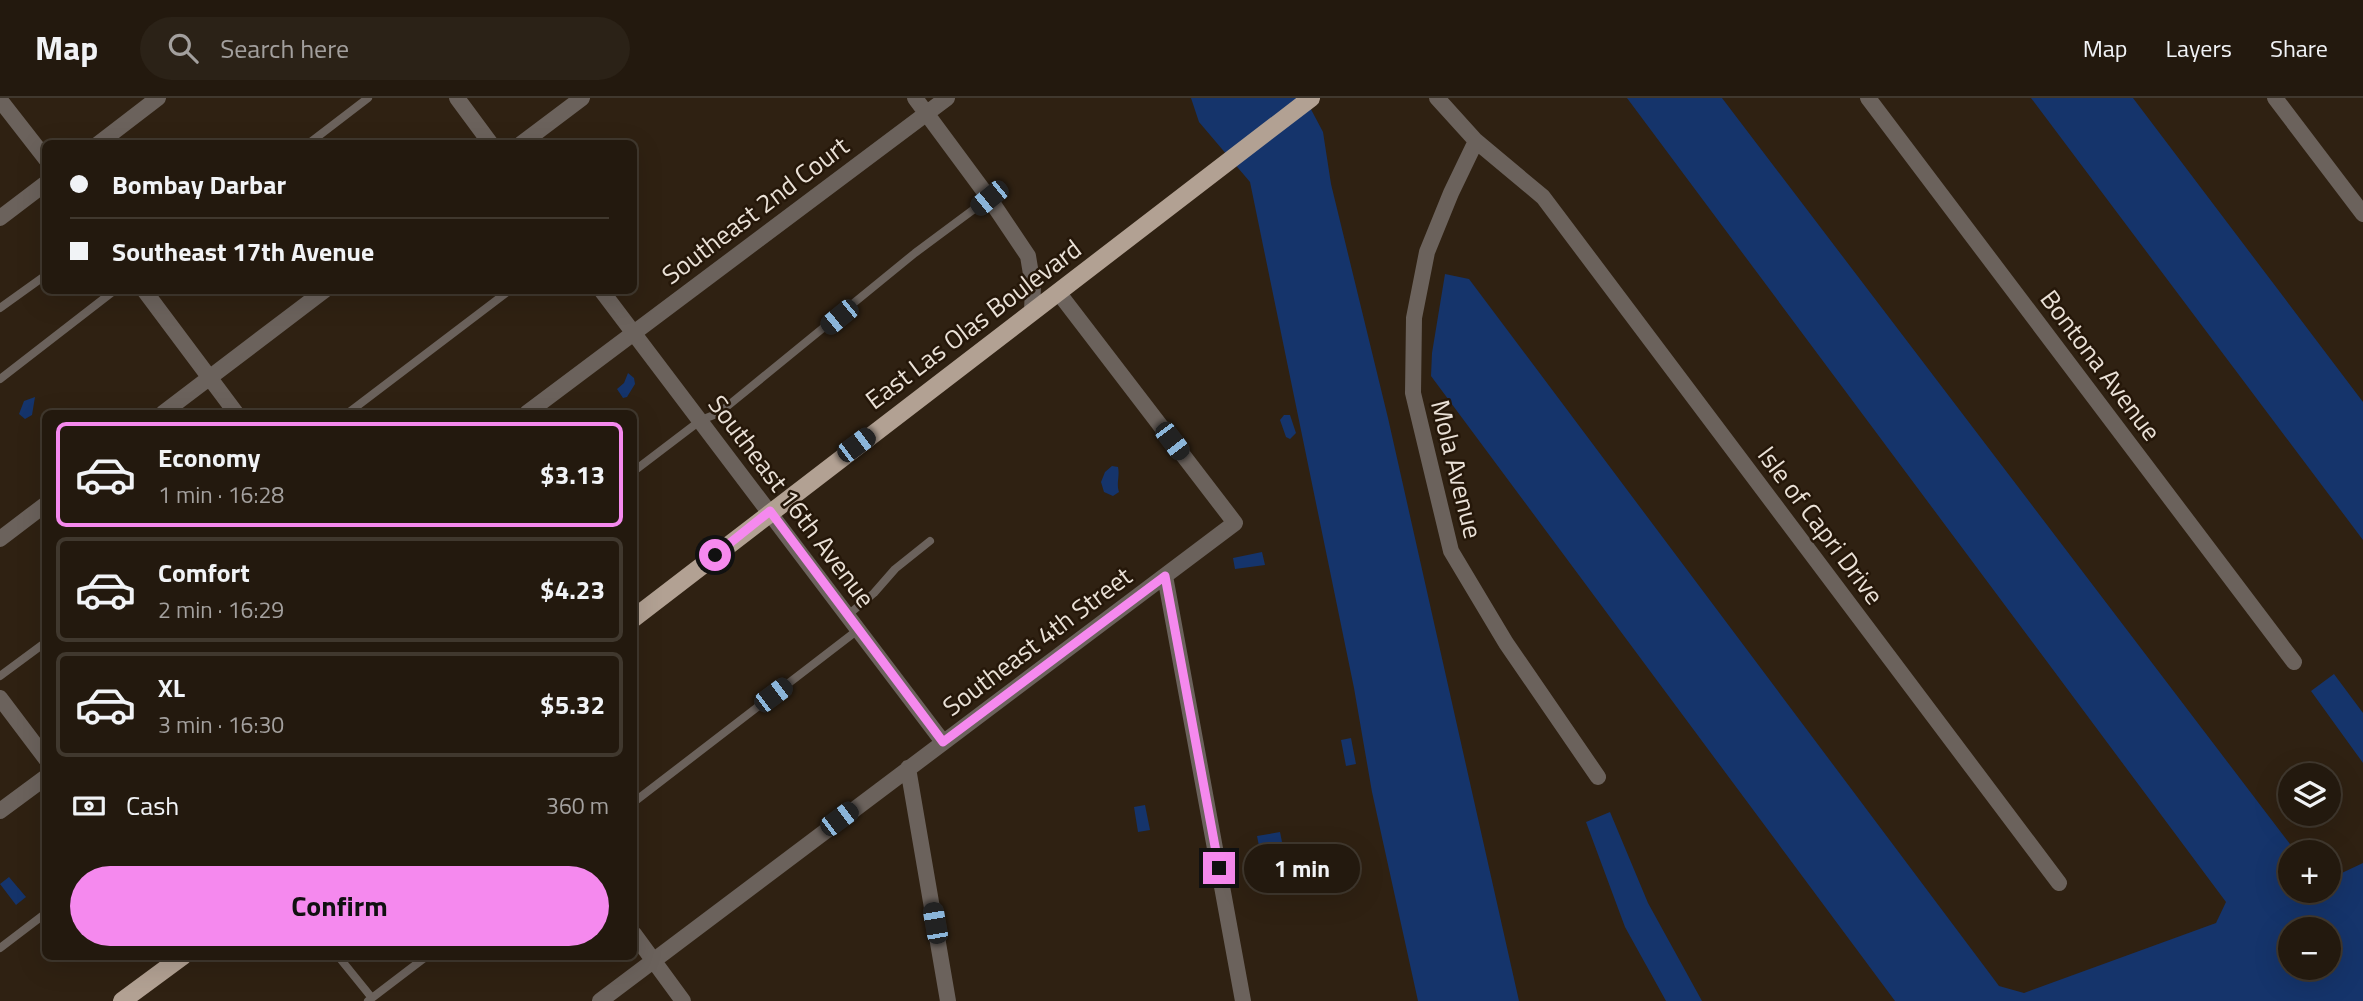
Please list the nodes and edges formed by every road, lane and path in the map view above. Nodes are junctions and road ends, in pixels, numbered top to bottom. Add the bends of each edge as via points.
1 (158, 98) edge
2 (368, 98) edge
3 (457, 98) edge
4 (582, 98) edge
5 (915, 98) edge
6 (947, 98) edge
7 (1311, 98) edge
8 (1437, 98) edge
9 (1868, 98) edge
10 (2275, 98) edge
11 (0, 100) edge
12 (925, 113) junction
13 (103, 140) edge
14 (313, 140) edge
15 (488, 140) edge
16 (526, 140) edge
17 (1476, 141) junction
18 (42, 154) edge
19 (42, 186) edge
20 (989, 198) junction
21 (2363, 214) edge
22 (0, 218) edge
23 (42, 278) edge
24 (1058, 292) junction
25 (110, 294) edge
26 (147, 294) edge
27 (320, 294) edge
28 (505, 294) edge
29 (604, 294) edge
30 (0, 309) edge
31 (1032, 311) junction
32 (633, 333) junction
33 (209, 378) junction
34 (0, 379) edge
35 (167, 410) edge
36 (234, 410) edge
37 (352, 410) edge
38 (531, 410) edge
39 (701, 420) junction
40 (637, 469) edge
41 (42, 507) edge
42 (770, 511) junction
43 (0, 539) edge
44 (930, 541) dead end
45 (1165, 576) junction
46 (848, 615) junction
47 (637, 616) edge
48 (859, 629) junction
49 (42, 645) edge
50 (2294, 662) dead end
51 (0, 676) edge
52 (0, 698) edge
53 (943, 742) junction
54 (42, 753) edge
55 (908, 768) junction
56 (1598, 777) dead end
57 (42, 780) edge
58 (637, 800) edge
59 (0, 811) edge
60 (2059, 883) dead end
61 (42, 917) edge
62 (637, 938) edge
63 (0, 948) edge
64 (178, 960) edge
65 (341, 960) edge
66 (422, 960) edge
67 (653, 961) junction
68 (370, 1000) edge
69 (122, 1001) edge
70 (600, 1001) edge
71 (683, 1001) edge
72 (948, 1001) edge
73 (1243, 1001) edge

1 - 13 street
2 - 14 lane
3 - 15 street
4 - 16 street
5 - 12 street
6 - 12 street, Southeast 2nd Court
7 - 24 main road, East Las Olas Boulevard
8 - 17 street, Isle of Capri Drive
9 - 50 street, Bontona Avenue
10 - 21 street
11 - 18 street
12 - 20 street
12 - 32 street, Southeast 2nd Court
17 - 56 street, Mola Avenue via 1427,252 1413,318 1413,393 1451,551 1506,643
17 - 60 street, Isle of Capri Drive via 1543,197
19 - 22 street
20 - 31 street via 1028,256
20 - 39 lane via 719,413
23 - 30 lane
24 - 31 main road, East Las Olas Boulevard
24 - 45 street, Southeast 4th Street via 1235,523
25 - 34 lane
26 - 33 street
27 - 33 street
28 - 37 lane
29 - 32 street, Southeast 16th Avenue
31 - 42 main road, East Las Olas Boulevard
32 - 38 street, Southeast 2nd Court
32 - 39 street, Southeast 16th Avenue
33 - 35 street
33 - 36 street
39 - 40 lane
39 - 42 street, Southeast 16th Avenue
41 - 43 street
42 - 46 street, Southeast 16th Avenue
42 - 47 main road, East Las Olas Boulevard
44 - 46 lane
45 - 53 street, Southeast 4th Street
45 - 73 street
46 - 48 street, Southeast 16th Avenue
48 - 53 street, Southeast 16th Avenue
48 - 58 lane
49 - 51 lane
52 - 54 street
53 - 55 street, Southeast 4th Street
55 - 67 street, Southeast 4th Street
55 - 72 street
57 - 59 street
61 - 63 lane
62 - 67 street
64 - 69 main road
65 - 68 lane
66 - 68 lane
67 - 70 street, Southeast 4th Street
67 - 71 street

